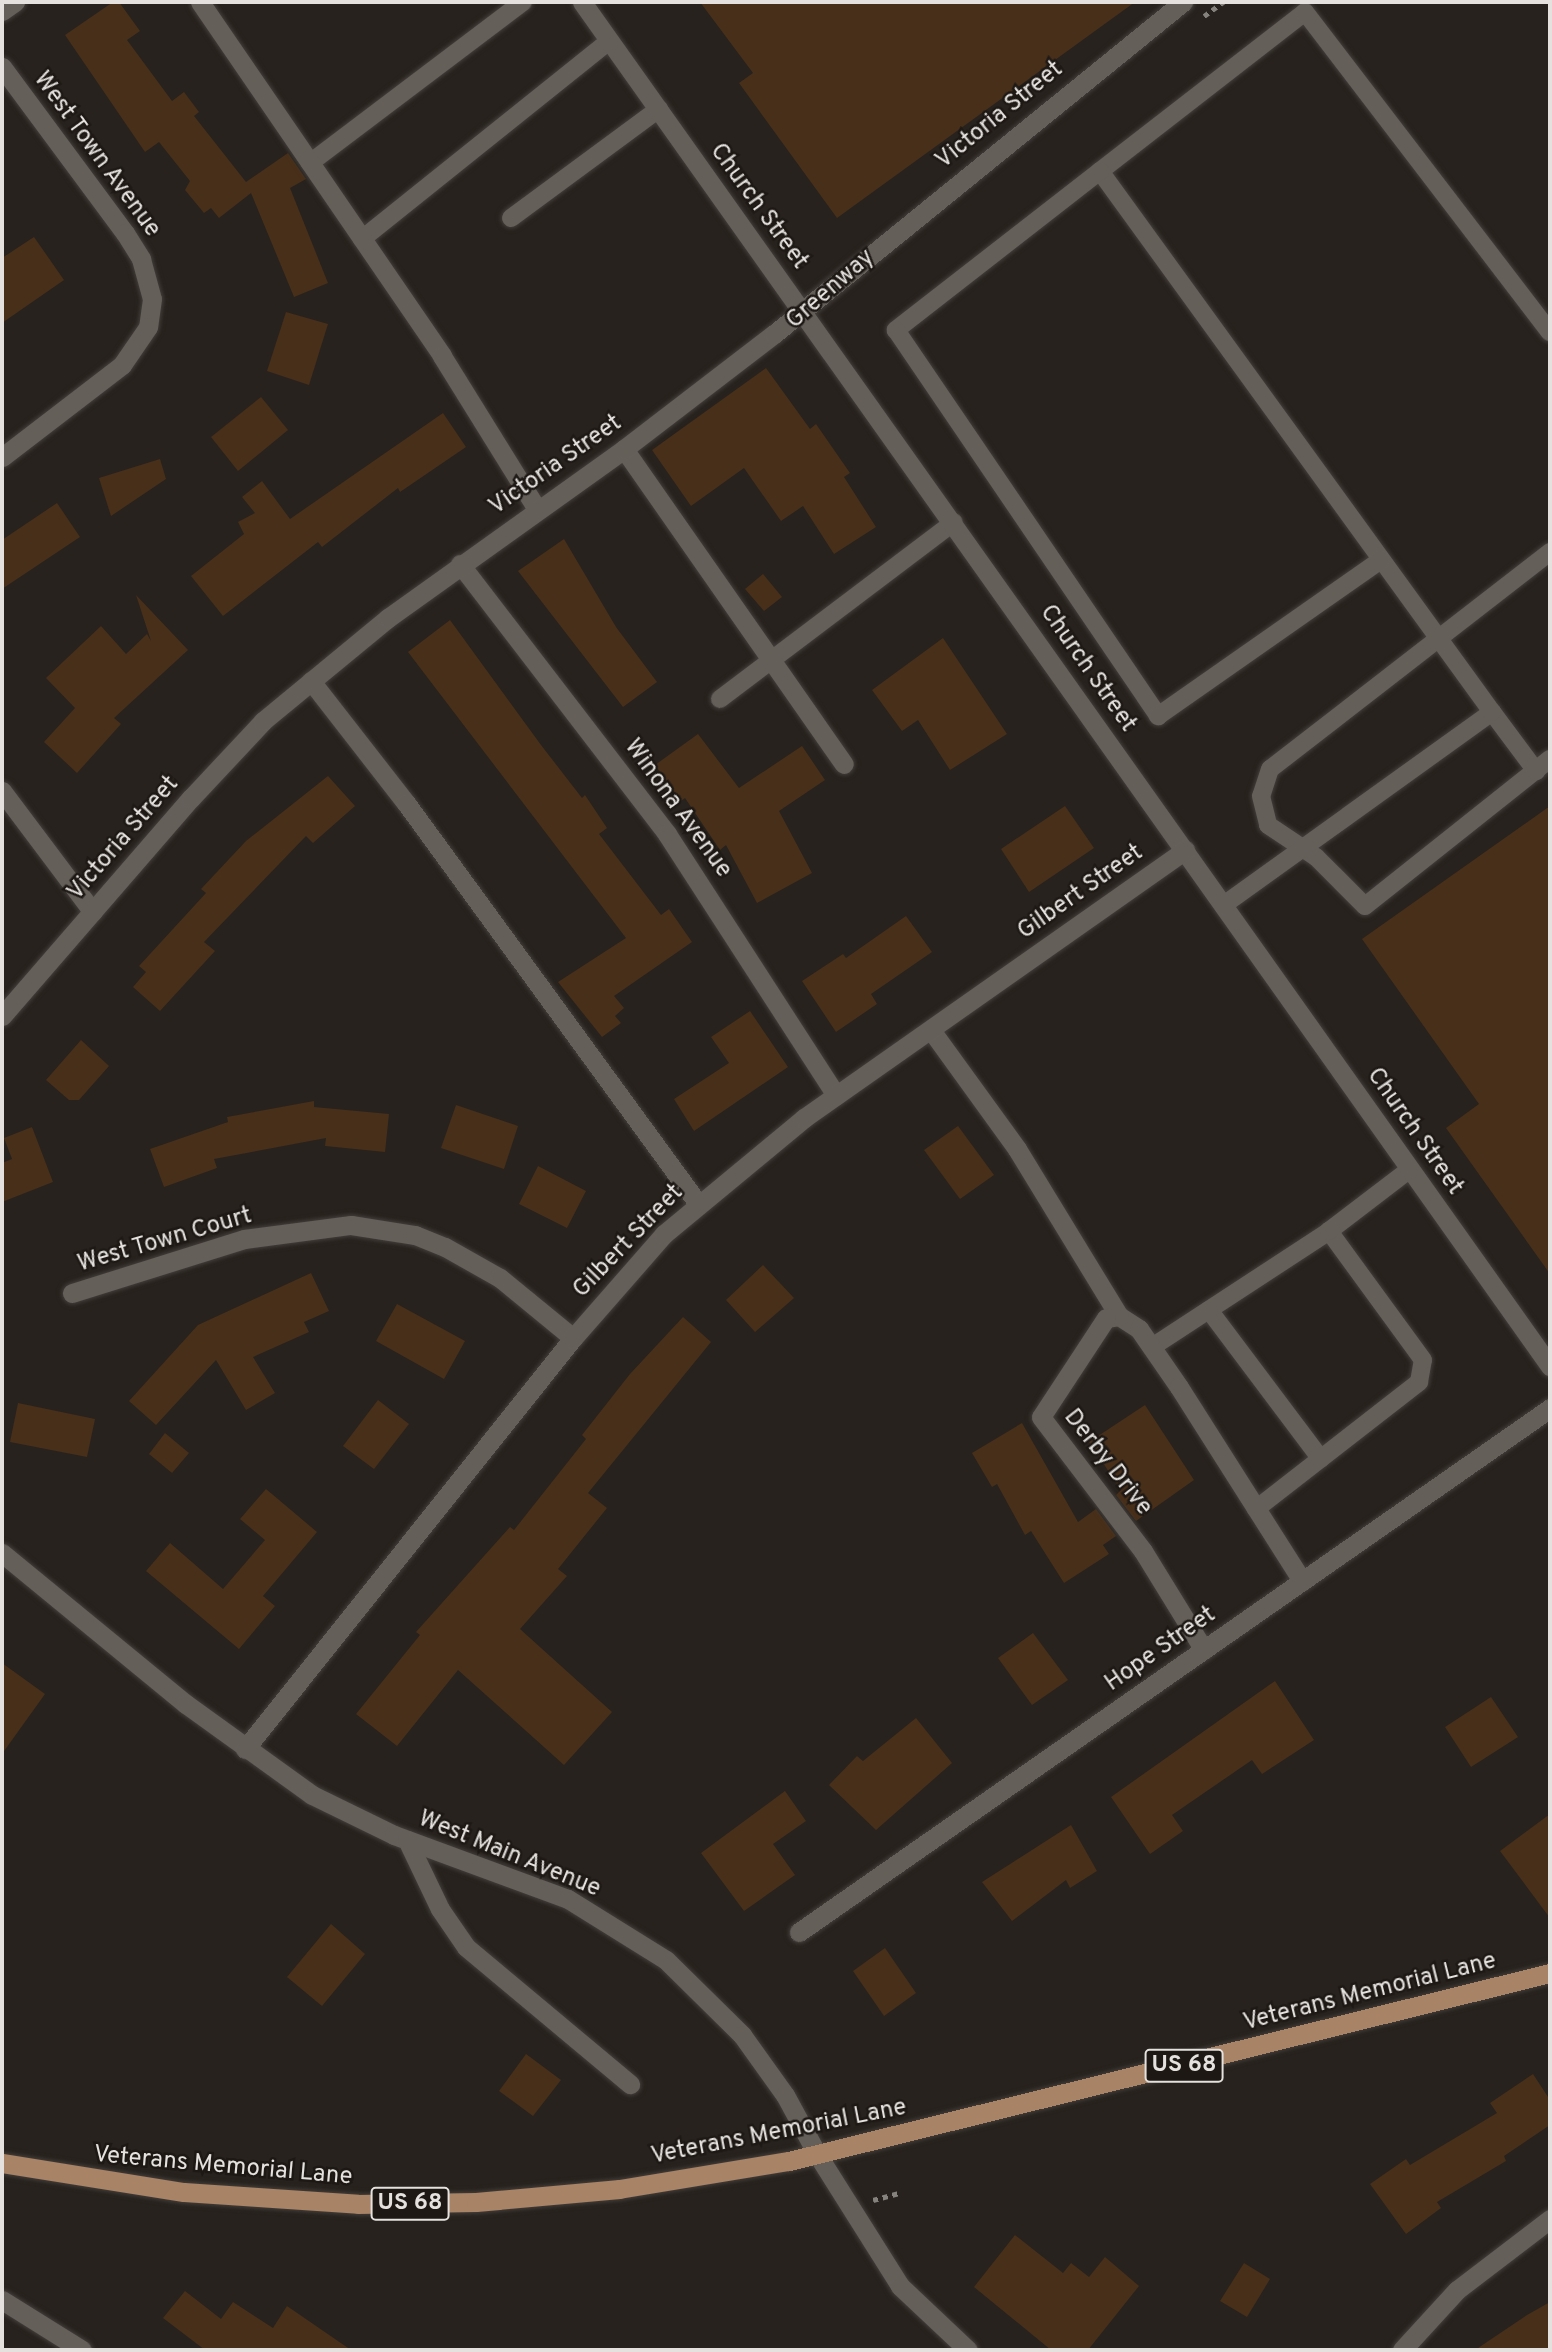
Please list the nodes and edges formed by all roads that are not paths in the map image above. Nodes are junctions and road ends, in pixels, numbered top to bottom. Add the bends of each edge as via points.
1 (15, 2) edge
2 (200, 2) edge
3 (523, 2) edge
4 (582, 2) edge
5 (1183, 2) edge
6 (2, 11) edge
7 (610, 41) junction
8 (2, 66) edge
9 (659, 109) junction
10 (310, 163) junction
11 (1100, 171) junction
12 (511, 218) dead end
13 (362, 239) junction
14 (802, 310) junction
15 (1550, 332) edge
16 (624, 449) junction
17 (2, 457) edge
18 (537, 509) junction
19 (954, 522) junction
20 (1550, 552) edge
21 (1381, 560) junction
22 (460, 564) junction
23 (1437, 639) junction
24 (772, 657) junction
25 (311, 681) junction
26 (720, 699) dead end
27 (1492, 712) junction
28 (1550, 760) edge
29 (844, 764) dead end
30 (1536, 771) junction
31 (2, 791) edge
32 (1300, 848) junction
33 (1185, 850) junction
34 (1225, 904) junction
35 (93, 912) junction
36 (2, 1016) edge
37 (931, 1030) junction
38 (836, 1096) junction
39 (1410, 1170) junction
40 (698, 1204) junction
41 (1329, 1231) junction
42 (72, 1293) dead end
43 (1209, 1310) junction
44 (1119, 1316) junction
45 (573, 1338) junction
46 (1153, 1348) junction
47 (1550, 1366) edge
48 (1550, 1408) edge
49 (1321, 1459) junction
50 (1256, 1509) junction
51 (2, 1553) edge
52 (1302, 1581) junction
53 (1204, 1650) junction
54 (245, 1749) junction
55 (407, 1840) junction
56 (799, 1931) dead end
57 (1550, 1973) edge
58 (631, 2084) dead end
59 (817, 2154) junction
60 (2, 2163) edge
61 (1550, 2219) edge
62 (2, 2300) edge
63 (82, 2350) edge
64 (968, 2350) edge
65 (1402, 2350) edge

1 - 6 street
2 - 10 street
3 - 10 lane
4 - 7 street, Church Street
5 - 14 street, Victoria Street
7 - 9 street, Church Street
7 - 13 lane
8 - 17 street, West Town Avenue via 125,233 141,259 152,299 148,327 122,365
9 - 12 lane
9 - 14 street, Church Street
10 - 13 street
11 - 15 lane via 1305,12
11 - 21 lane
11 - 21 lane via 896,330 1158,716
13 - 18 street via 461,384
14 - 16 street, Victoria Street
14 - 19 street, Church Street
16 - 18 street, Victoria Street
16 - 24 street
18 - 22 street, Victoria Street
19 - 24 lane
19 - 33 street, Church Street
20 - 23 lane
21 - 23 lane
22 - 25 street, Victoria Street
22 - 38 street, Winona Avenue via 667,834
23 - 27 lane
23 - 32 lane via 1270,769 1261,796 1268,825
24 - 26 lane
24 - 29 street
25 - 35 street, Victoria Street via 264,721 191,798
25 - 40 street via 406,803
27 - 30 lane
27 - 32 lane
28 - 30 lane
30 - 32 lane via 1365,906
31 - 35 street
32 - 34 lane
33 - 34 street, Church Street
33 - 37 street, Gilbert Street
34 - 39 street, Church Street
35 - 36 street, Victoria Street
37 - 38 street, Gilbert Street
37 - 44 street via 1017,1149
38 - 40 street, Gilbert Street
39 - 41 lane
39 - 47 street, Church Street
40 - 45 street, Gilbert Street via 644,1255
41 - 43 lane
41 - 49 lane via 1423,1360 1419,1382
42 - 45 street, West Town Court via 244,1239 351,1224 415,1235 445,1247 500,1278
43 - 46 lane
43 - 49 lane
44 - 46 street via 1132,1323
44 - 53 street, Derby Drive via 1106,1318 1041,1417 1139,1544
45 - 54 street, Gilbert Street
46 - 50 street
48 - 52 street, Hope Street
49 - 50 lane
50 - 52 street
51 - 54 street, West Main Avenue
52 - 53 street, Hope Street
53 - 56 street, Hope Street
54 - 55 street, West Main Avenue via 312,1795
55 - 58 street via 440,1909 466,1947
55 - 59 street, West Main Avenue via 568,1899 620,1927 666,1961 741,2035 785,2095
57 - 59 main road, Veterans Memorial Lane / US 68
59 - 60 main road, Veterans Memorial Lane / US 68 via 619,2189 388,2204 194,2193
59 - 64 street, West Main Avenue via 871,2247 900,2286
61 - 65 street via 1457,2290
62 - 63 street

